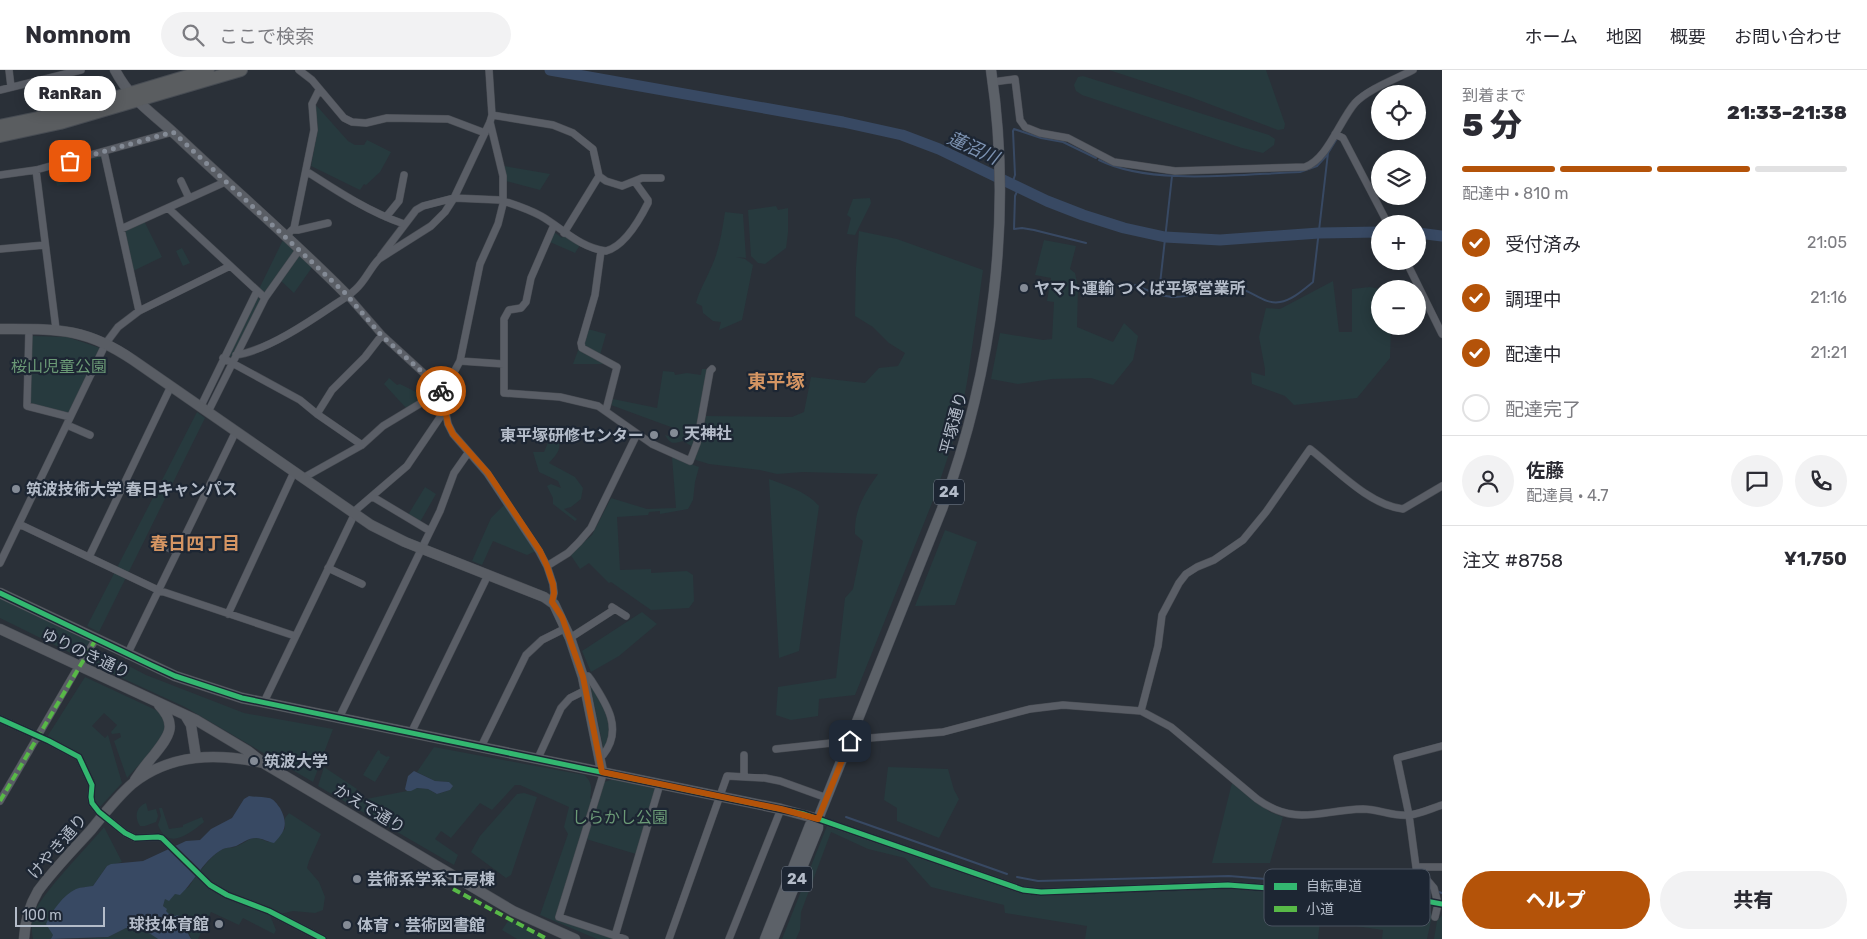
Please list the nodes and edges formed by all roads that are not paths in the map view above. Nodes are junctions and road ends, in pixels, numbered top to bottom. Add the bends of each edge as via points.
1 (9, 70) edge
2 (81, 70) edge
3 (115, 70) edge
4 (208, 70) edge
5 (241, 70) edge
6 (299, 70) edge
7 (489, 70) edge
8 (991, 70) edge
9 (1413, 70) edge
10 (993, 82) junction
11 (11, 88) junction
12 (0, 90) edge
13 (319, 90) junction
14 (133, 97) junction
15 (491, 119) junction
16 (0, 126) edge
17 (173, 132) junction
18 (485, 133) junction
19 (1335, 134) junction
20 (0, 136) edge
21 (104, 152) junction
22 (36, 170) junction
23 (306, 171) junction
24 (0, 175) edge
25 (404, 175) dead end
26 (599, 176) junction
27 (661, 178) dead end
28 (181, 181) dead end
29 (225, 182) junction
30 (635, 182) junction
31 (189, 198) junction
32 (454, 198) junction
33 (503, 201) junction
34 (168, 208) junction
35 (1383, 215) edge
36 (386, 217) junction
37 (328, 223) dead end
38 (404, 224) junction
39 (554, 225) junction
40 (121, 229) junction
41 (289, 233) junction
42 (564, 233) junction
43 (45, 245) junction
44 (0, 249) edge
45 (299, 250) junction
46 (601, 251) junction
47 (379, 259) junction
48 (230, 266) junction
49 (1410, 270) edge
50 (257, 291) junction
51 (348, 296) junction
52 (265, 298) junction
53 (139, 311) junction
54 (0, 329) edge
55 (28, 329) junction
56 (56, 329) junction
57 (1442, 334) edge
58 (382, 336) junction
59 (106, 343) junction
60 (236, 355) junction
61 (223, 358) junction
62 (460, 361) junction
63 (232, 363) junction
64 (504, 364) junction
65 (712, 369) dead end
66 (171, 386) junction
67 (441, 390) junction
68 (204, 409) junction
69 (445, 410) junction
70 (606, 410) junction
71 (317, 414) junction
72 (70, 416) junction
73 (67, 425) junction
74 (236, 431) junction
75 (637, 434) junction
76 (90, 436) dead end
77 (362, 445) junction
78 (468, 453) junction
79 (299, 475) junction
80 (1442, 486) edge
81 (373, 497) junction
82 (355, 514) junction
83 (19, 524) junction
84 (430, 531) junction
85 (162, 545) dead end
86 (421, 548) junction
87 (177, 552) junction
88 (89, 557) junction
89 (0, 563) edge
90 (547, 566) junction
91 (328, 568) junction
92 (488, 575) junction
93 (362, 584) dead end
94 (158, 590) junction
95 (0, 593) edge
96 (552, 602) junction
97 (228, 614) junction
98 (626, 616) dead end
99 (0, 629) edge
100 (568, 633) junction
101 (296, 636) junction
102 (96, 639) junction
103 (128, 655) junction
104 (83, 660) dead end
105 (75, 672) dead end
106 (583, 677) junction
107 (586, 690) junction
108 (264, 702) junction
109 (159, 704) junction
110 (1141, 711) junction
111 (185, 715) junction
112 (339, 718) junction
113 (0, 719) edge
114 (412, 733) junction
115 (38, 737) junction
116 (851, 738) junction
117 (1442, 746) edge
118 (481, 747) junction
119 (776, 749) dead end
120 (744, 755) dead end
121 (600, 756) junction
122 (196, 757) junction
123 (538, 758) junction
124 (263, 763) junction
125 (602, 772) junction
126 (744, 776) junction
127 (133, 784) junction
128 (660, 784) junction
129 (720, 796) junction
130 (827, 798) junction
131 (0, 801) edge
132 (1442, 805) edge
133 (781, 809) junction
134 (103, 815) junction
135 (1409, 815) junction
136 (818, 819) junction
137 (1416, 867) joint
138 (1442, 867) edge
139 (1430, 883) edge
140 (1264, 888) edge
141 (1440, 904) edge
142 (1436, 917) dead end
143 (615, 936) junction
144 (24, 939) edge
145 (324, 939) edge
146 (575, 939) edge
147 (626, 939) edge
148 (670, 939) edge
149 (729, 939) edge
150 (765, 939) edge
151 (773, 939) edge

1 - 11 street
2 - 11 street
3 - 14 street
4 - 14 highway
5 - 14 highway
6 - 13 street
7 - 15 street
8 - 10 main road, 平塚通り / 24
9 - 19 street via 1361,98
10 - 19 street via 1015,79 1020,120 1025,127 1068,138 1106,159 1123,164 1175,171 1305,167 1314,162
10 - 116 main road, 平塚通り / 24 via 999,230 992,307 980,379 966,440 942,509
11 - 12 street
13 - 18 street via 344,118 352,122 366,123 386,118 448,119
13 - 23 street via 312,104 314,130
14 - 16 highway
14 - 17 street
14 - 20 highway via 60,123
15 - 18 street
15 - 26 street via 553,126 573,133 593,149
15 - 33 street via 503,176
17 - 21 street
17 - 29 street
18 - 32 street
19 - 35 street via 1343,138
21 - 22 street
21 - 40 street
22 - 24 street
22 - 43 street
23 - 36 street
23 - 41 street
25 - 36 street via 398,201
26 - 30 street via 622,186
26 - 42 street
27 - 30 street via 642,178
28 - 31 street
29 - 31 street
29 - 41 street
30 - 46 street via 648,200 646,208 634,228 616,247
31 - 34 street
32 - 33 street
32 - 38 street via 423,206
32 - 47 street via 438,221
33 - 39 street
33 - 62 street via 498,224 480,264
34 - 40 street
34 - 48 street
36 - 38 street
37 - 41 street
38 - 47 street
39 - 42 street
39 - 64 street via 531,278 526,302 521,308 509,310 504,319
40 - 53 street
41 - 45 street
42 - 46 street
43 - 44 street
43 - 56 street
45 - 51 street
45 - 52 street
46 - 70 street via 595,294 581,343 582,348 617,366
47 - 51 street
48 - 50 street
48 - 53 street
49 - 57 street
50 - 52 street
50 - 61 street
51 - 58 street
51 - 60 street via 277,339
52 - 60 street
53 - 59 street via 118,327
54 - 55 street
55 - 56 street
55 - 72 street via 26,406
56 - 59 street
58 - 67 street
58 - 71 street via 332,390
59 - 66 street
59 - 72 street
60 - 63 street
61 - 63 street
61 - 68 street
62 - 64 street
62 - 67 street
63 - 68 street
63 - 71 street via 300,400
64 - 70 street via 504,393 568,398
65 - 75 street via 697,443 690,461
66 - 68 street
66 - 88 street
67 - 69 street
67 - 77 street via 383,426
68 - 74 street
69 - 78 street via 453,434
69 - 81 street via 407,466
70 - 75 street
71 - 77 street
72 - 73 street
73 - 76 street
73 - 83 street
74 - 79 street
74 - 87 street
75 - 90 street via 591,528 568,552
77 - 79 street
78 - 84 street via 454,473
78 - 90 street via 488,473
79 - 82 street
79 - 97 street
80 - 110 street via 1403,509 1386,506 1364,493 1310,449 1243,540 1186,574 1179,583 1162,615 1158,646
81 - 82 street
81 - 84 street
82 - 86 street via 386,533
82 - 91 street
83 - 88 street
83 - 89 street
84 - 86 street
85 - 87 street
86 - 92 street
86 - 112 street
87 - 94 street
88 - 94 street
90 - 96 street via 554,592
91 - 93 street
91 - 101 street
92 - 96 street
92 - 114 street
94 - 97 street
94 - 103 street
95 - 102 street
96 - 100 street
97 - 101 street
98 - 100 street via 613,607
99 - 109 street, ゆりのき通り
100 - 106 street
100 - 118 street via 539,642 526,655
101 - 108 street
102 - 103 street
102 - 104 street
103 - 108 street via 221,692
105 - 115 street
106 - 107 street
106 - 121 street via 588,676 611,714 611,742
107 - 121 street
107 - 123 street via 570,698 561,708
108 - 112 street
109 - 111 street
109 - 127 street via 170,722 170,733
110 - 116 street via 1063,705 1030,709 943,732
110 - 135 street via 1172,727 1271,809 1302,816 1369,809
111 - 122 street via 191,725
111 - 124 street
112 - 114 street
113 - 115 street
114 - 118 street
115 - 131 street
115 - 134 street via 80,757 92,785 92,803
116 - 119 street
116 - 130 main road, 平塚通り / 24
117 - 135 street via 1397,758
118 - 123 street
120 - 126 street
121 - 125 street
122 - 124 street, かえで通り via 227,756
122 - 127 street, かえで通り via 167,765
123 - 125 street
124 - 146 street, かえで通り via 513,911
125 - 128 street
125 - 143 street via 559,917
126 - 129 street via 727,776
126 - 130 street via 780,781
127 - 134 street, けやき通り
128 - 129 street
128 - 143 street
129 - 133 street
129 - 148 street
130 - 136 main road, 平塚通り / 24
132 - 135 street
133 - 136 street
133 - 149 street
134 - 144 street, けやき通り via 38,891 30,907
134 - 145 street via 130,836 162,838 210,885 227,895 269,911
135 - 137 street
136 - 140 street via 1023,890 1228,885
136 - 150 main road, 平塚通り / 24 via 810,825
136 - 151 main road, 平塚通り / 24 via 818,828
137 - 138 street
139 - 141 street
141 - 142 street
143 - 147 street

